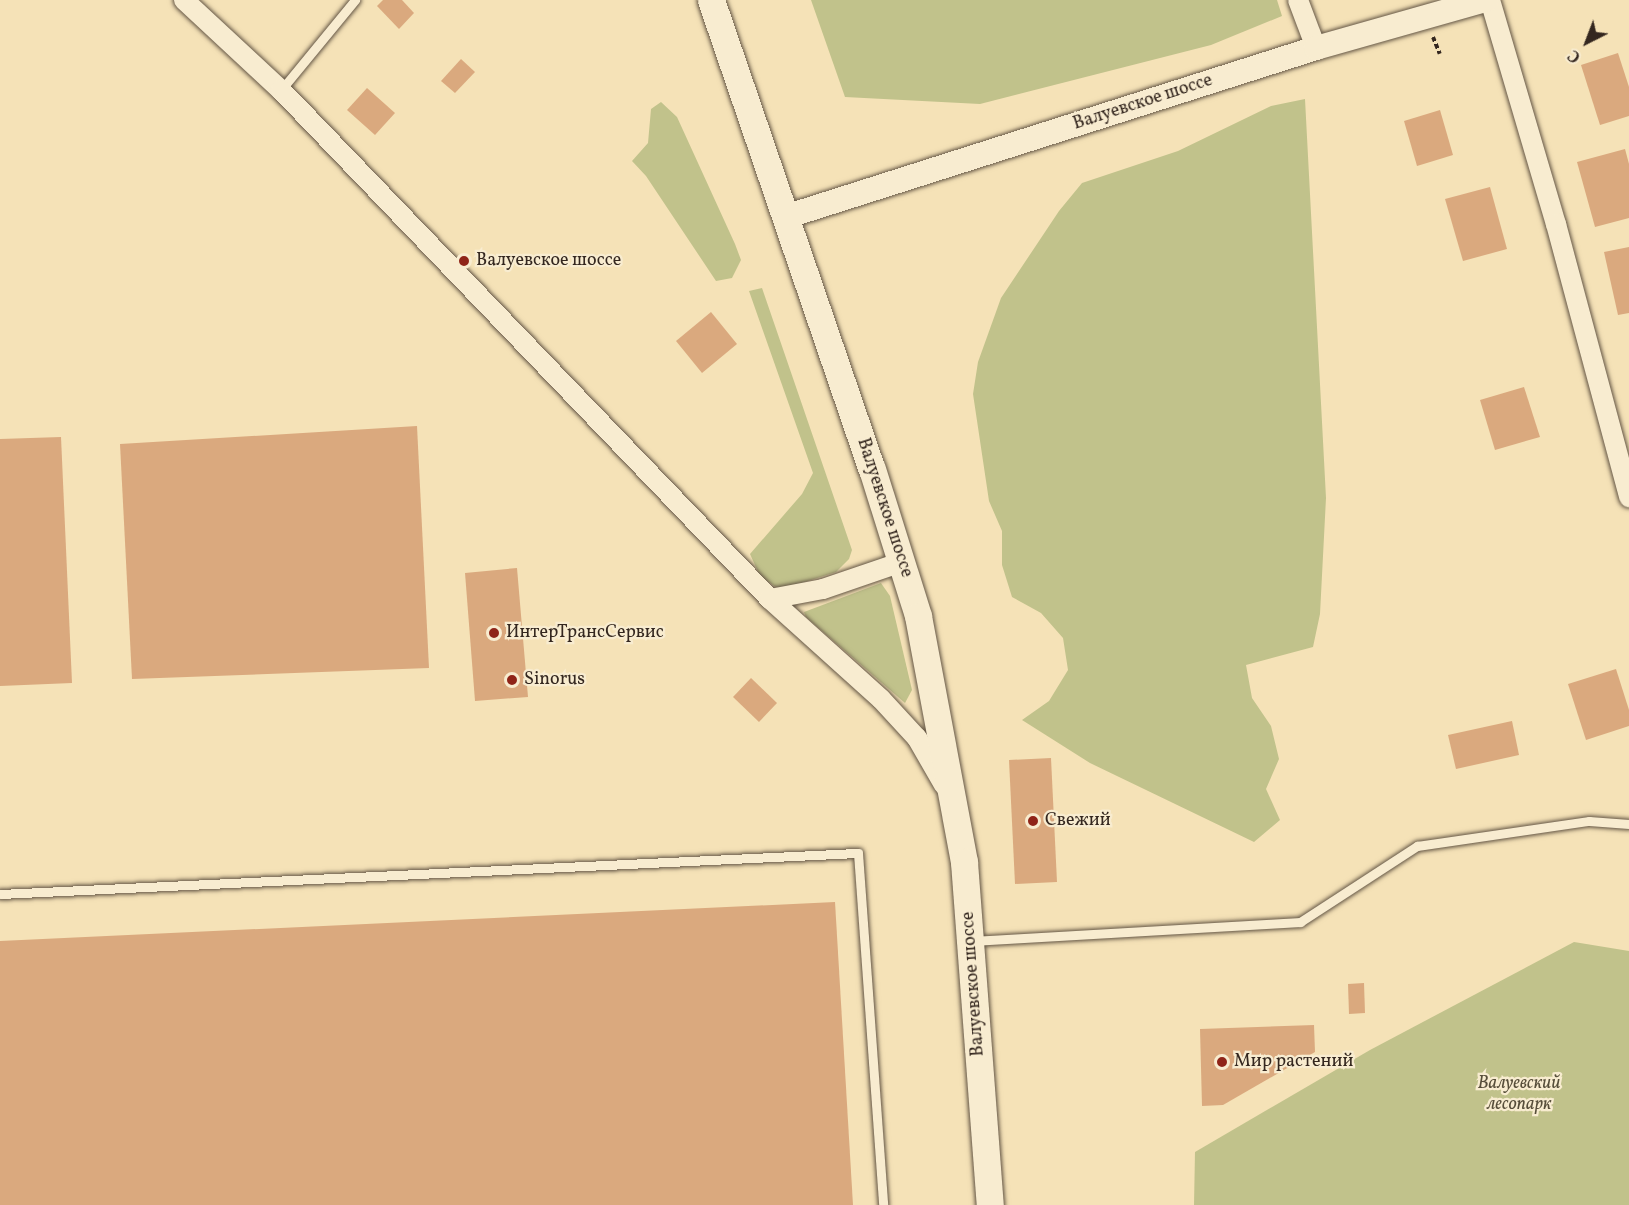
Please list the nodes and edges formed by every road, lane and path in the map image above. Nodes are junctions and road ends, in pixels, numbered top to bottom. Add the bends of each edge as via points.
1 (184, 0) edge
2 (356, 0) edge
3 (711, 0) edge
4 (1298, 0) edge
5 (1477, 1) edge
6 (1316, 48) junction
7 (280, 90) junction
8 (785, 217) junction
9 (1629, 497) edge
10 (902, 562) junction
11 (770, 598) junction
12 (955, 805) junction
13 (1629, 824) edge
14 (0, 894) edge
15 (972, 941) junction
16 (883, 1205) edge
17 (990, 1205) edge

1 - 7 street
2 - 7 lane
3 - 8 main road
4 - 6 street
5 - 6 street, Валуевское шоссе
5 - 9 street via 1556,224
6 - 8 street, Валуевское шоссе
7 - 11 street
8 - 10 main road, Валуевское шоссе
10 - 11 street via 823,589
10 - 12 main road, Валуевское шоссе via 918,616
11 - 12 street via 917,738
12 - 15 main road, Валуевское шоссе
13 - 15 lane via 1589,821 1418,846 1300,922
14 - 16 lane via 858,854
15 - 17 main road, Валуевское шоссе

